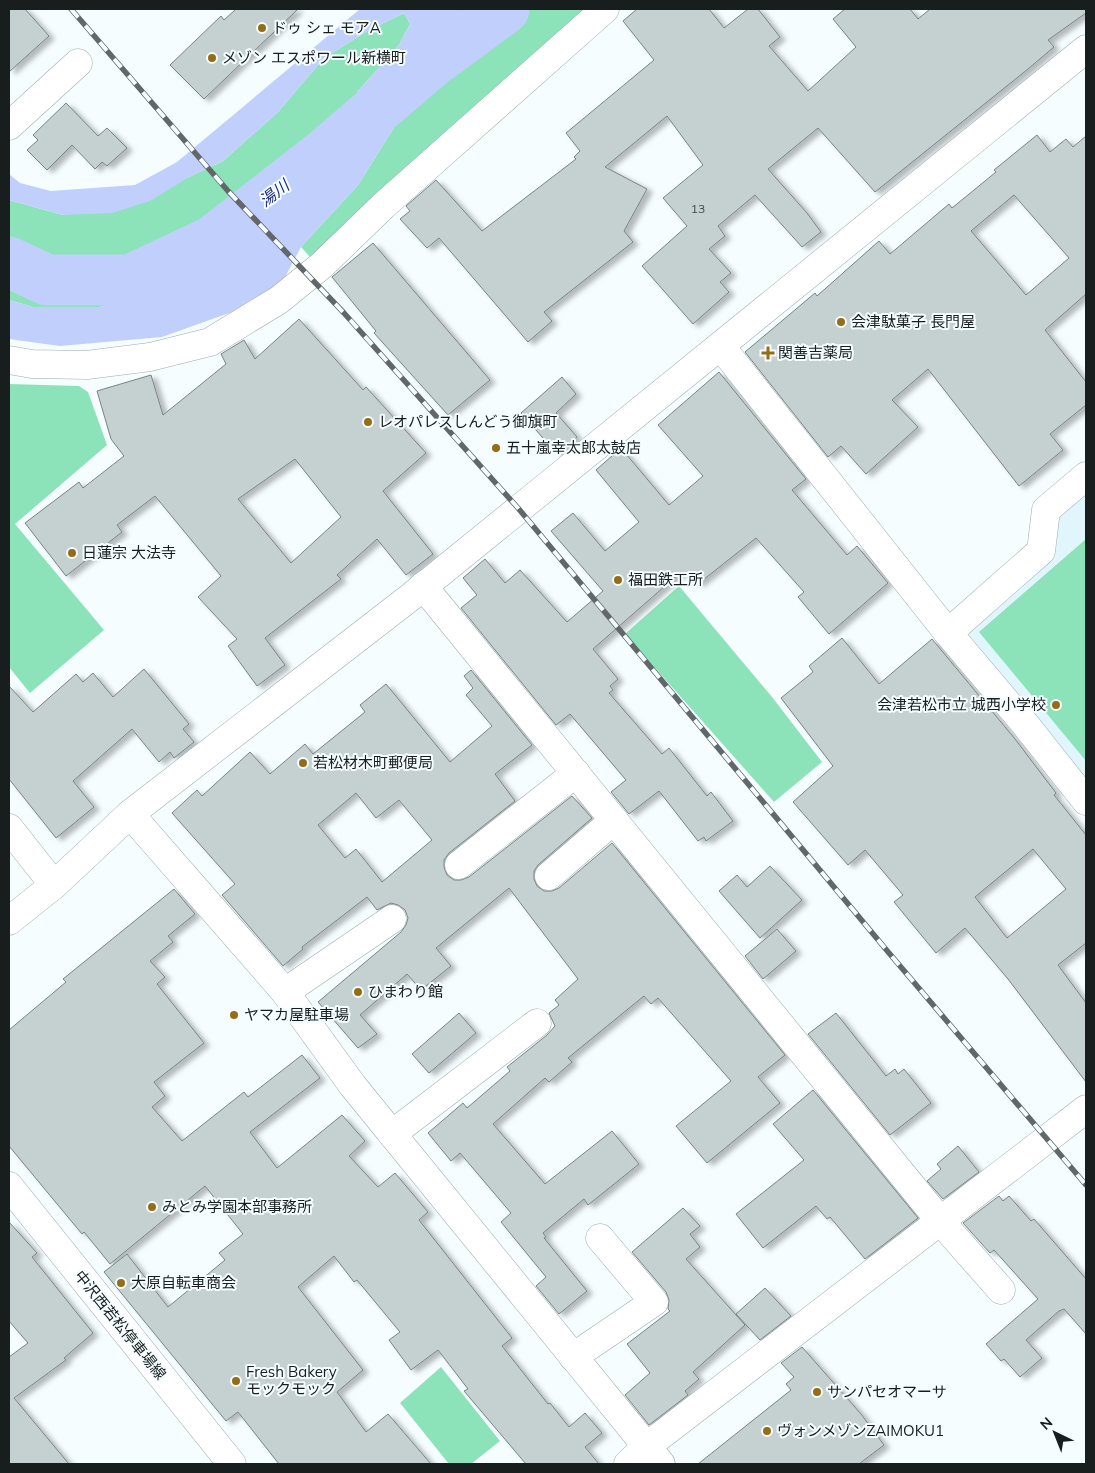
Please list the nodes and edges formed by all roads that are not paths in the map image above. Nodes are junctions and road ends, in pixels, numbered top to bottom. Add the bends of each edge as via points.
1 (605, 9) edge
2 (1086, 49) edge
3 (78, 63) dead end
4 (9, 126) edge
5 (730, 358) dead end
6 (9, 360) edge
7 (1086, 476) edge
8 (424, 586) junction
9 (948, 633) junction
10 (576, 773) junction
11 (1086, 801) edge
12 (130, 814) junction
13 (614, 820) junction
14 (9, 828) edge
15 (459, 865) dead end
16 (549, 876) dead end
17 (54, 884) junction
18 (392, 919) dead end
19 (9, 921) edge
20 (285, 992) junction
21 (537, 1023) dead end
22 (1086, 1109) edge
23 (392, 1134) junction
24 (9, 1186) edge
25 (941, 1222) junction
26 (600, 1238) dead end
27 (1000, 1290) dead end
28 (573, 1358) junction
29 (646, 1458) edge
30 (232, 1464) edge

1 - 6 street via 383,206 322,265 279,300 210,342 150,357 87,365 32,364
2 - 8 street
3 - 4 street
5 - 9 street
7 - 9 street via 1046,510 1041,551
8 - 10 street
8 - 12 street
9 - 11 street
10 - 13 street
10 - 15 street
12 - 17 street
12 - 20 street
13 - 16 street
13 - 25 street
14 - 17 street
17 - 19 street
18 - 20 street
20 - 23 street via 352,1086
21 - 23 street
22 - 25 street
23 - 28 street
24 - 30 street, 中沢西若松停車場線
25 - 27 street
25 - 29 street
26 - 28 street via 654,1302
28 - 29 street

